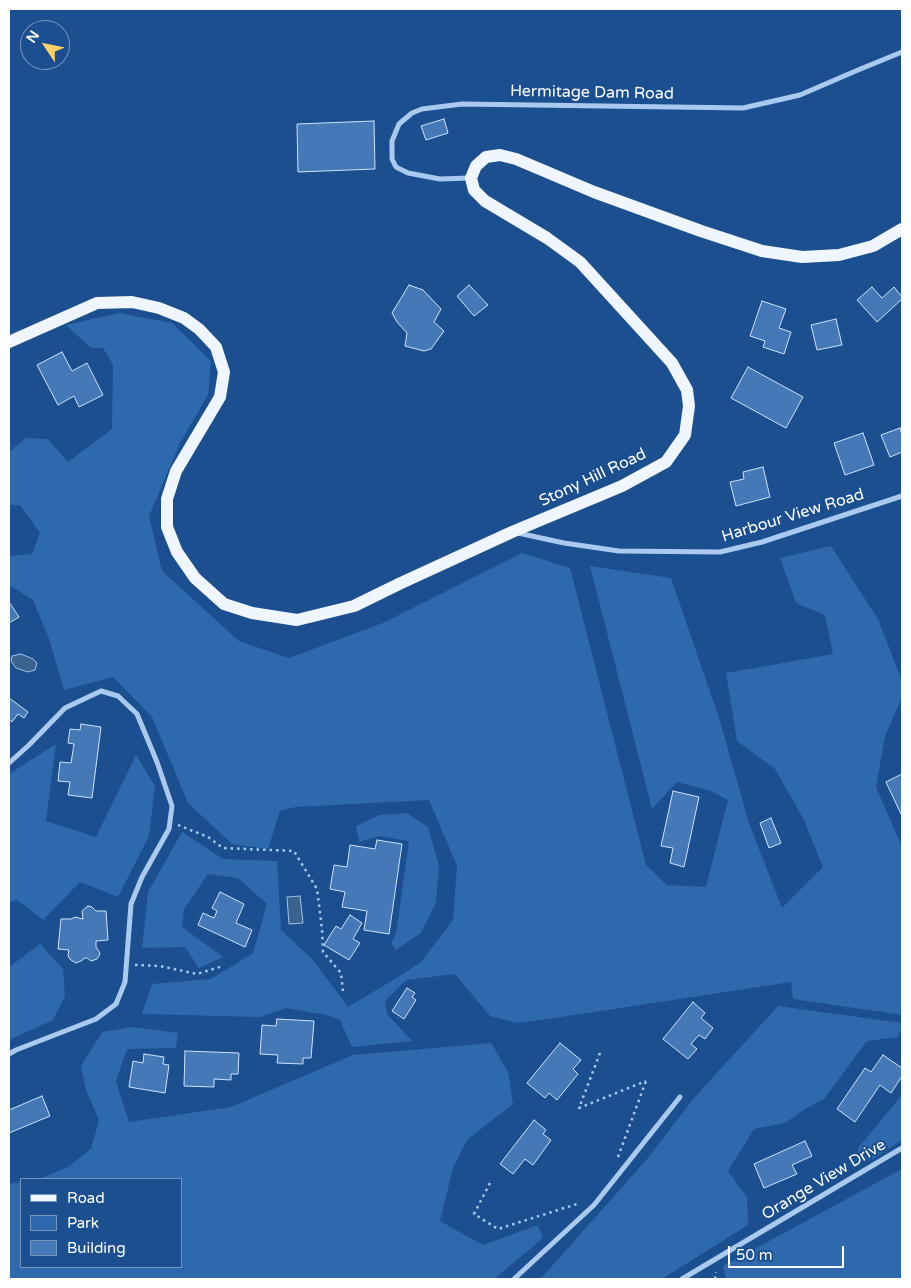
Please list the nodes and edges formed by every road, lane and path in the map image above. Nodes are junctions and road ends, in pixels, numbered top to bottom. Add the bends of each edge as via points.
1 (902, 52) edge
2 (470, 178) junction
3 (902, 229) edge
4 (9, 342) edge
5 (902, 496) edge
6 (512, 532) junction
7 (9, 763) edge
8 (170, 821) junction
9 (126, 965) junction
10 (223, 966) dead end
11 (343, 991) dead end
12 (600, 1052) dead end
13 (9, 1054) edge
14 (680, 1097) dead end
15 (902, 1148) edge
16 (616, 1163) dead end
17 (490, 1183) dead end
18 (600, 1198) junction
19 (514, 1279) edge
20 (682, 1279) edge

1 - 2 street, Hermitage Dam Road via 800,95 744,108 462,104 422,109 399,124 392,141 392,158 396,167 408,174 432,178
2 - 3 main road via 486,157 500,155 701,231 762,251 802,257 839,255 873,246
2 - 6 main road, Stony Hill Road via 474,190 485,202 580,262 672,363 687,390 689,406 685,435 666,462 622,486
4 - 6 main road, Stony Hill Road via 96,304 132,302 184,318 216,347 224,372 220,397 176,471 167,499 167,527 177,552 195,578 224,604 252,613 298,620 354,606
5 - 6 street, Harbour View Road via 762,542 720,552 619,551
7 - 8 street via 65,708 101,691 118,696 137,714 157,762 172,806
8 - 9 street via 131,904
8 - 11 path via 208,837 223,848 294,852 317,889 323,952 341,973
9 - 10 path via 160,966 197,974
9 - 13 street via 125,982 116,1004 96,1019
12 - 16 path via 579,1108 646,1081
14 - 18 street
15 - 20 street, Orange View Drive
17 - 18 path via 474,1214 498,1229
18 - 19 street

